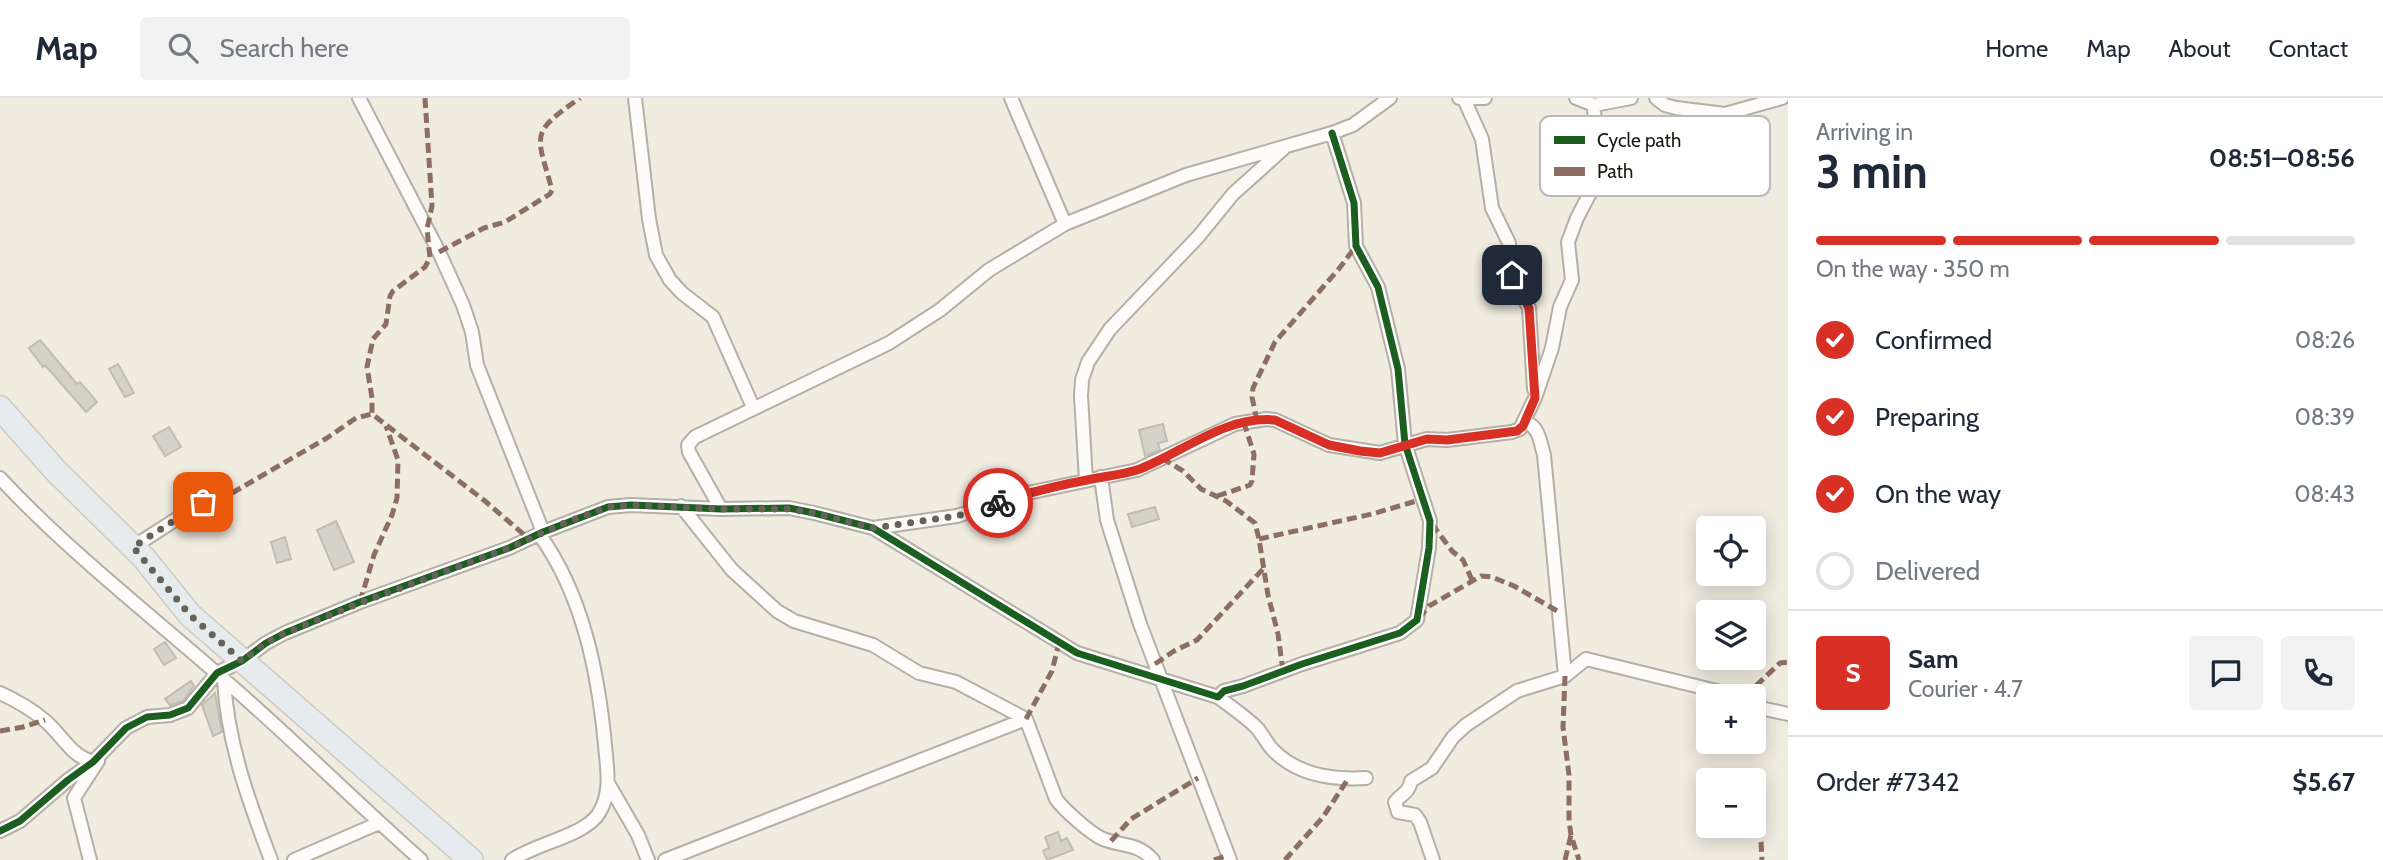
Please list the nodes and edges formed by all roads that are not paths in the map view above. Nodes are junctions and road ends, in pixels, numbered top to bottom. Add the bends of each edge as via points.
1 (359, 98) edge
2 (635, 98) edge
3 (1011, 98) edge
4 (1390, 98) edge
5 (1485, 98) edge
6 (1576, 98) edge
7 (1631, 98) edge
8 (1656, 98) edge
9 (1783, 98) edge
10 (1462, 99) edge
11 (1594, 105) junction
12 (1594, 116) edge
13 (1332, 133) junction
14 (1286, 147) junction
15 (1588, 196) edge
16 (1065, 224) junction
17 (1535, 398) junction
18 (753, 407) junction
19 (2, 413) edge
20 (1524, 422) junction
21 (1405, 444) junction
22 (1101, 477) junction
23 (0, 478) edge
24 (1086, 480) junction
25 (203, 502) dead end
26 (681, 506) junction
27 (721, 509) junction
28 (873, 528) junction
29 (541, 533) junction
30 (133, 547) junction
31 (242, 661) junction
32 (221, 676) junction
33 (1565, 676) junction
34 (1162, 679) junction
35 (1696, 686) edge
36 (0, 693) edge
37 (1218, 697) junction
38 (1766, 709) edge
39 (1788, 714) edge
40 (1026, 719) junction
41 (97, 759) junction
42 (1366, 778) dead end
43 (608, 783) junction
44 (379, 823) junction
45 (0, 831) edge
46 (90, 860) edge
47 (271, 860) edge
48 (294, 860) edge
49 (421, 860) edge
50 (471, 860) edge
51 (512, 860) edge
52 (648, 860) edge
53 (665, 860) edge
54 (1153, 860) edge
55 (1230, 860) edge
56 (1433, 860) edge

1 - 29 street via 463,305 477,365
2 - 18 street via 656,255 676,287 713,317
3 - 16 street
4 - 13 street via 1353,125
5 - 10 street
6 - 11 street
7 - 11 street
8 - 9 street via 1676,108 1725,114
10 - 17 street via 1482,139 1493,208 1510,243 1512,275 1529,308
11 - 12 street
13 - 14 street
13 - 21 street via 1354,203 1356,246 1378,287 1392,342
14 - 16 street via 1186,175
14 - 24 street via 1233,194 1110,329 1088,362 1081,396
15 - 17 street via 1568,242 1572,280
16 - 18 street via 989,270 890,343
17 - 20 street
18 - 27 street via 688,445
19 - 30 highway
20 - 21 street via 1512,432
20 - 33 street via 1536,430 1546,463
21 - 22 street via 1386,452 1360,451 1329,445 1266,419 1235,425 1137,470
21 - 37 street via 1430,521 1417,620 1400,633 1224,691
22 - 24 street
22 - 34 street via 1115,549
23 - 32 street
24 - 28 street via 957,516
25 - 30 street
26 - 27 street
26 - 29 street via 608,507
26 - 40 street via 732,570 777,611 794,621 873,645 919,673 956,682
27 - 28 street via 789,509
28 - 34 street via 1077,653
29 - 31 street via 285,633
29 - 43 street via 564,576 589,645
30 - 31 highway via 190,615
31 - 32 street
31 - 50 highway
32 - 41 street via 180,713 147,717 125,728
32 - 44 street
32 - 47 street via 244,784
33 - 35 street via 1586,659
33 - 56 street via 1517,691 1466,724 1439,761 1411,781 1397,799 1398,812 1415,815 1420,822
34 - 37 street
34 - 55 street
36 - 41 street via 45,720 75,753
37 - 42 street via 1259,730 1272,750 1292,766 1321,775
38 - 39 street
40 - 53 street
40 - 54 street via 1056,799 1065,811 1100,838 1139,848
41 - 45 street via 20,821
41 - 46 street via 74,798
43 - 51 street via 606,800 589,826
43 - 52 street
44 - 48 street
44 - 49 street

